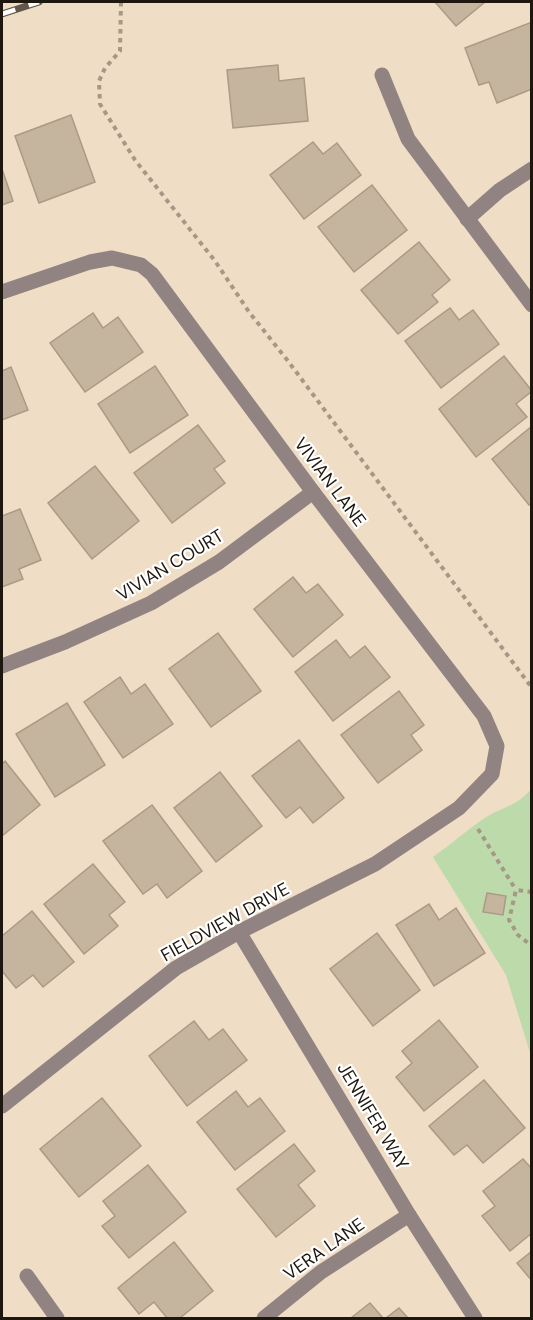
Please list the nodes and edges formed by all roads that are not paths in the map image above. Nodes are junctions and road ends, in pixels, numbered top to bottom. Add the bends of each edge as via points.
1 (382, 75) dead end
2 (531, 169) edge
3 (467, 219) junction
4 (2, 292) edge
5 (531, 305) edge
6 (313, 492) junction
7 (2, 666) edge
8 (422, 833) joint
9 (239, 932) junction
10 (2, 1106) edge
11 (409, 1215) junction
12 (27, 1276) dead end
13 (57, 1318) edge
14 (264, 1318) edge
15 (475, 1318) edge

1 - 3 street via 408,139
2 - 3 street
3 - 5 street
4 - 6 street, VIVIAN LANE via 90,262 112,258 141,265 152,274
6 - 7 street, VIVIAN COURT via 219,562 151,603
6 - 8 street, VIVIAN LANE via 484,716 497,746 492,774 459,808
8 - 9 street, FIELDVIEW DRIVE via 375,864
9 - 10 street, FIELDVIEW DRIVE via 176,968
9 - 11 street, JENNIFER WAY
11 - 14 street, VERA LANE via 321,1272
11 - 15 street, JENNIFER WAY
12 - 13 street

